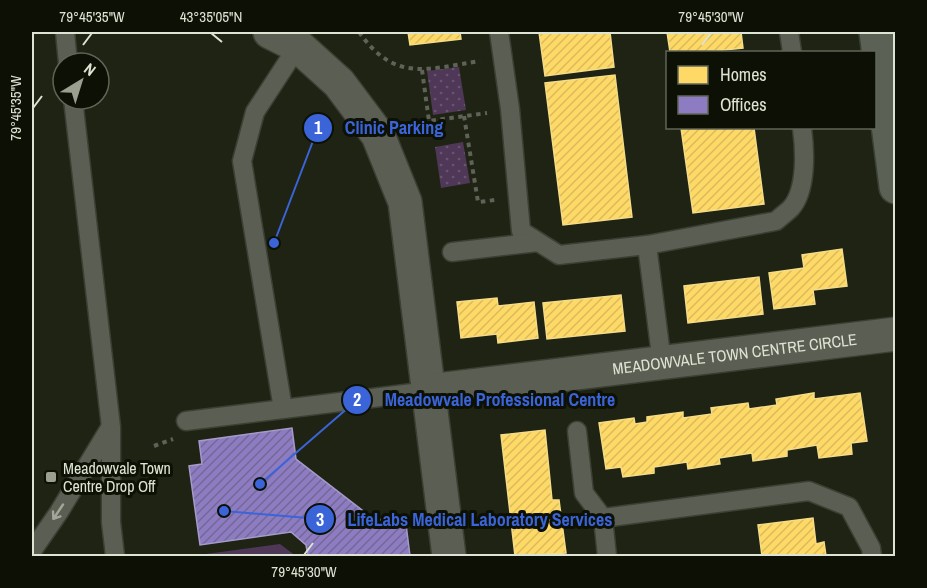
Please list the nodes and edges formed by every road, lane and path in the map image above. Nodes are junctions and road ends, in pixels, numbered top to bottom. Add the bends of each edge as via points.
1 (65, 32) edge
2 (359, 32) edge
3 (499, 32) edge
4 (789, 32) edge
5 (876, 32) edge
6 (284, 39) edge
7 (67, 51) edge
8 (792, 51) edge
9 (502, 57) junction
10 (422, 70) junction
11 (510, 109) junction
12 (74, 111) edge
13 (464, 116) junction
14 (802, 129) edge
15 (896, 187) edge
16 (518, 198) junction
17 (538, 242) junction
18 (647, 245) junction
19 (452, 252) dead end
20 (896, 334) edge
21 (662, 363) junction
22 (429, 391) junction
23 (284, 409) junction
24 (186, 421) dead end
25 (111, 427) junction
26 (577, 431) dead end
27 (603, 518) junction
28 (32, 551) edge
29 (115, 556) edge
30 (449, 556) edge
31 (607, 556) edge
32 (872, 556) edge

1 - 7 lane
2 - 10 path via 374,53 406,68
3 - 9 lane
4 - 8 lane
5 - 15 street
6 - 22 street via 339,83 378,135 405,202
6 - 23 lane via 255,112 242,161
9 - 10 path
9 - 11 lane
10 - 13 path via 429,121
11 - 13 path
11 - 16 lane
12 - 25 lane
13 - 16 path via 478,202
14 - 18 lane via 800,190 792,207 776,221
16 - 17 lane via 521,231
17 - 18 lane via 559,255
17 - 19 lane
18 - 21 lane
20 - 21 street, MEADOWVALE TOWN CENTRE CIRCLE
21 - 22 street, MEADOWVALE TOWN CENTRE CIRCLE
22 - 23 lane
22 - 30 street
23 - 24 lane
25 -> 28 lane
25 - 29 lane
26 - 27 lane via 584,493
27 - 31 lane
27 - 32 lane via 809,491 849,507

